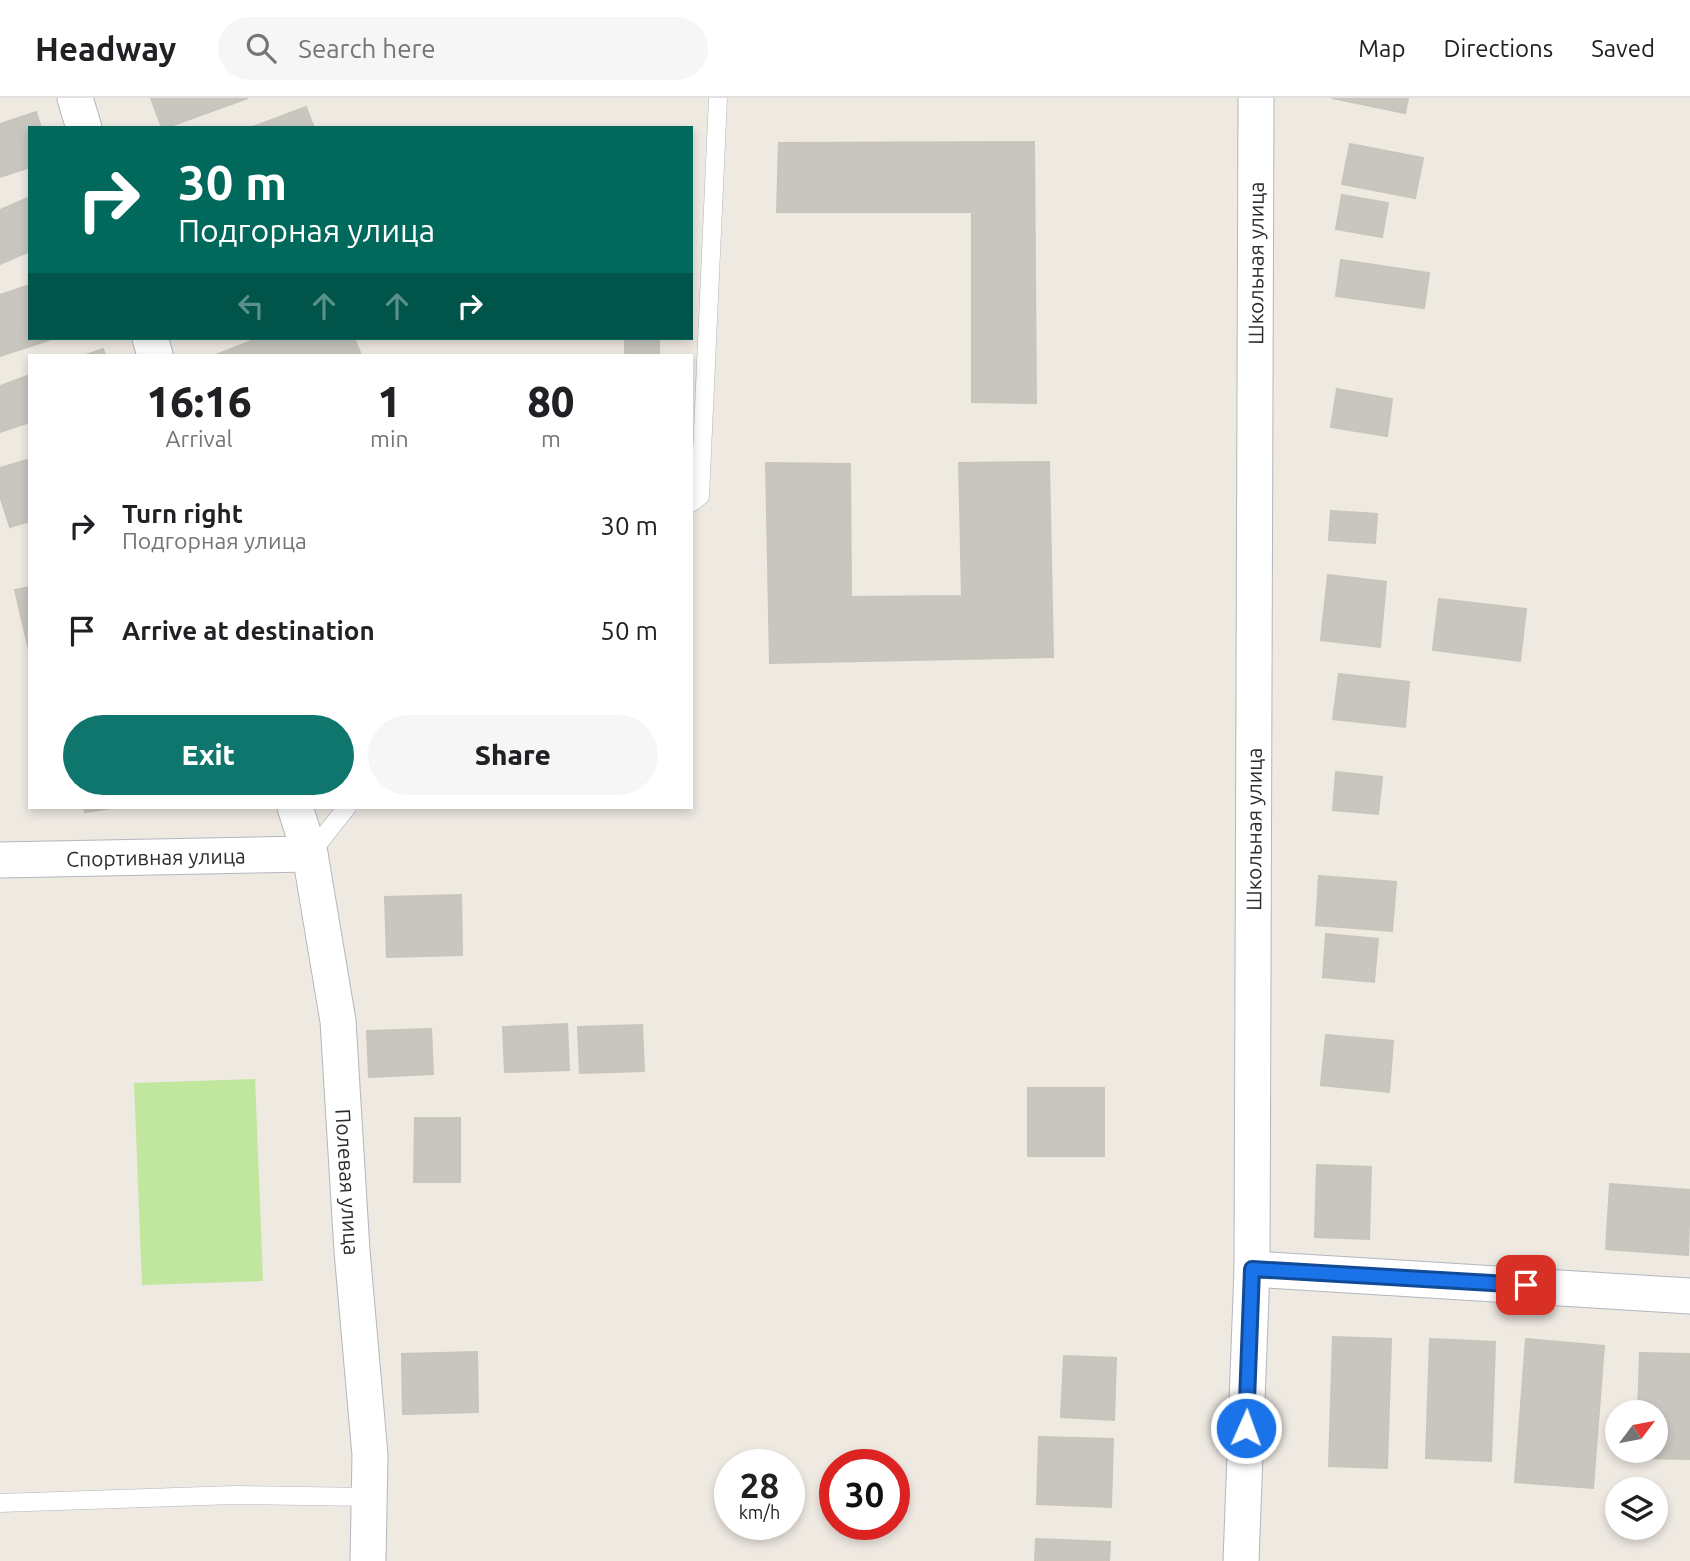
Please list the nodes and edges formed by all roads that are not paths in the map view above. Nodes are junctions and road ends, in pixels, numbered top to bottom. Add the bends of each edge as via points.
1 (75, 98) edge
2 (719, 98) edge
3 (1256, 98) edge
4 (84, 126) edge
5 (693, 501) edge
6 (296, 809) edge
7 (345, 809) edge
8 (310, 854) junction
9 (0, 860) edge
10 (1252, 1269) junction
11 (1690, 1296) edge
12 (369, 1497) junction
13 (0, 1503) edge
14 (368, 1561) edge
15 (1241, 1561) edge

1 - 4 street
2 - 5 lane via 700,496
3 - 10 street, Школьная улица
6 - 8 street, Полевая улица
7 - 8 lane
8 - 9 street, Спортивная улица
8 - 12 street, Полевая улица via 338,1021 370,1455
10 - 11 street
10 - 15 street, Школьная улица
12 - 13 lane via 234,1495
12 - 14 street, Полевая улица

